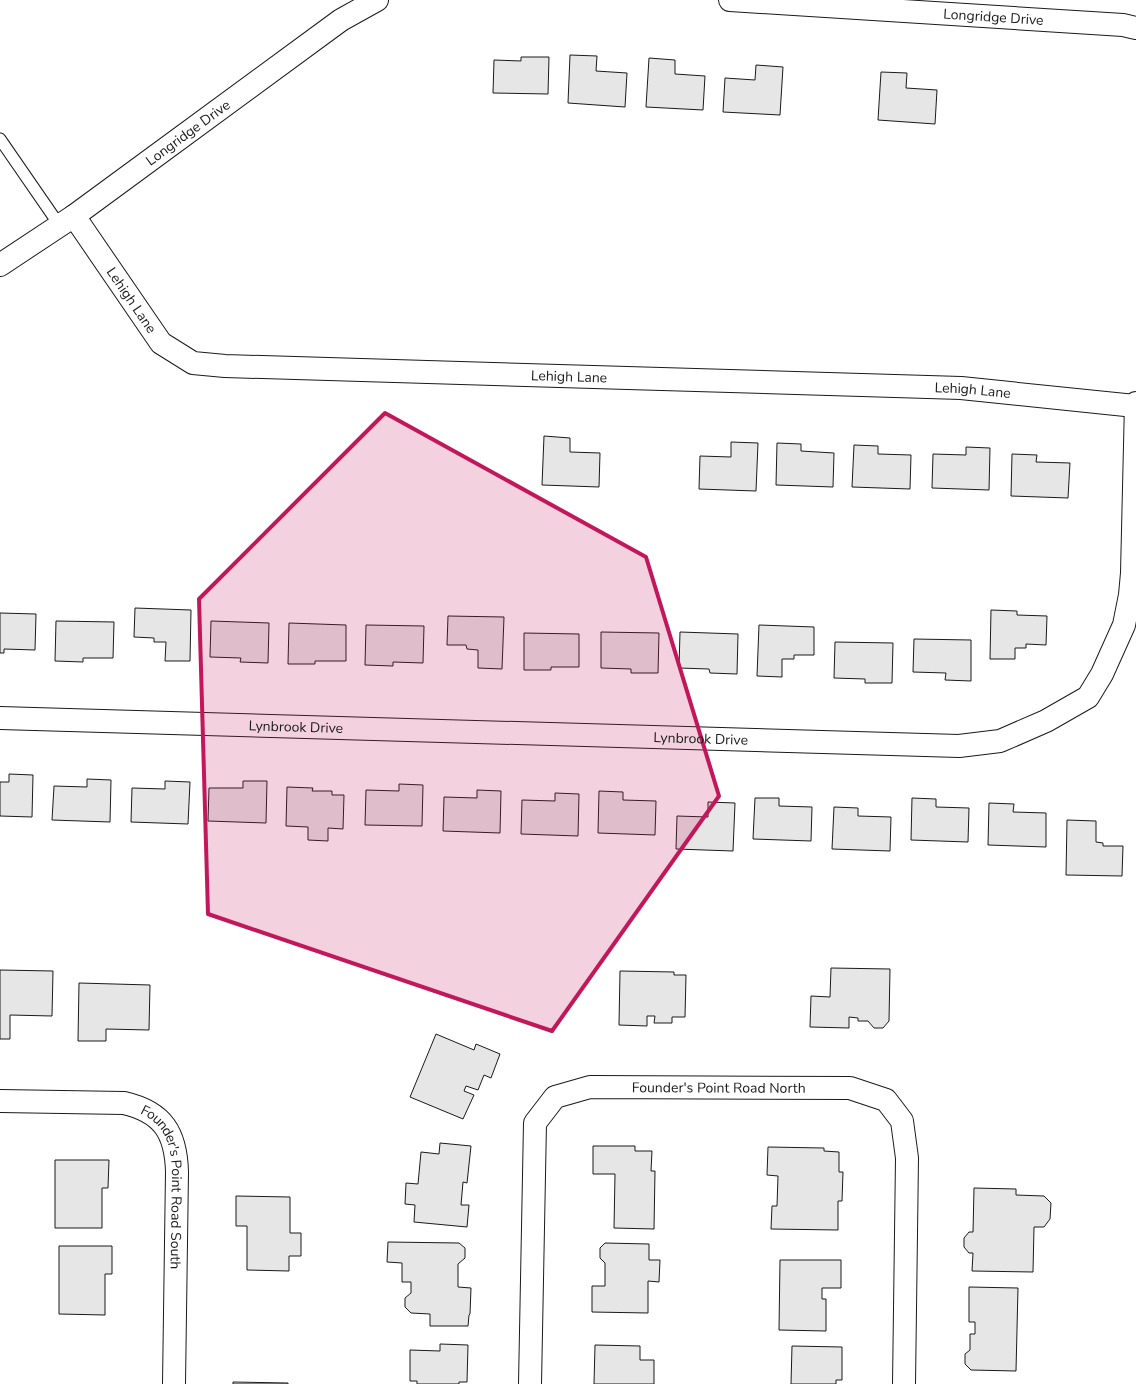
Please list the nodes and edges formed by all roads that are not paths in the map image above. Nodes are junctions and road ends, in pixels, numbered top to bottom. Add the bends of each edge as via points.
1 (377, 0) edge
2 (730, 0) edge
3 (758, 1) edge
4 (1136, 28) edge
5 (0, 138) edge
6 (67, 221) junction
7 (0, 265) edge
8 (1136, 405) edge
9 (0, 718) edge
10 (0, 1100) edge
11 (174, 1384) edge
12 (530, 1384) edge
13 (904, 1384) edge

1 - 6 street, Longridge Drive via 341,20
2 - 3 street, Longridge Drive
3 - 4 street, Longridge Drive
5 - 6 lane
6 - 7 street, Longridge Drive
6 - 8 street, Lehigh Lane via 161,343 193,363 962,388
8 - 9 street, Lynbrook Drive via 1132,573 1124,625 1088,697 1046,721 1000,741 959,746
10 - 11 street, Founder's Point Road South via 124,1102 149,1112 168,1130 174,1142 177,1172
12 - 13 street, Founder's Point Road North via 535,1123 555,1097 590,1087 619,1087 850,1088 886,1100 902,1121 906,1158

